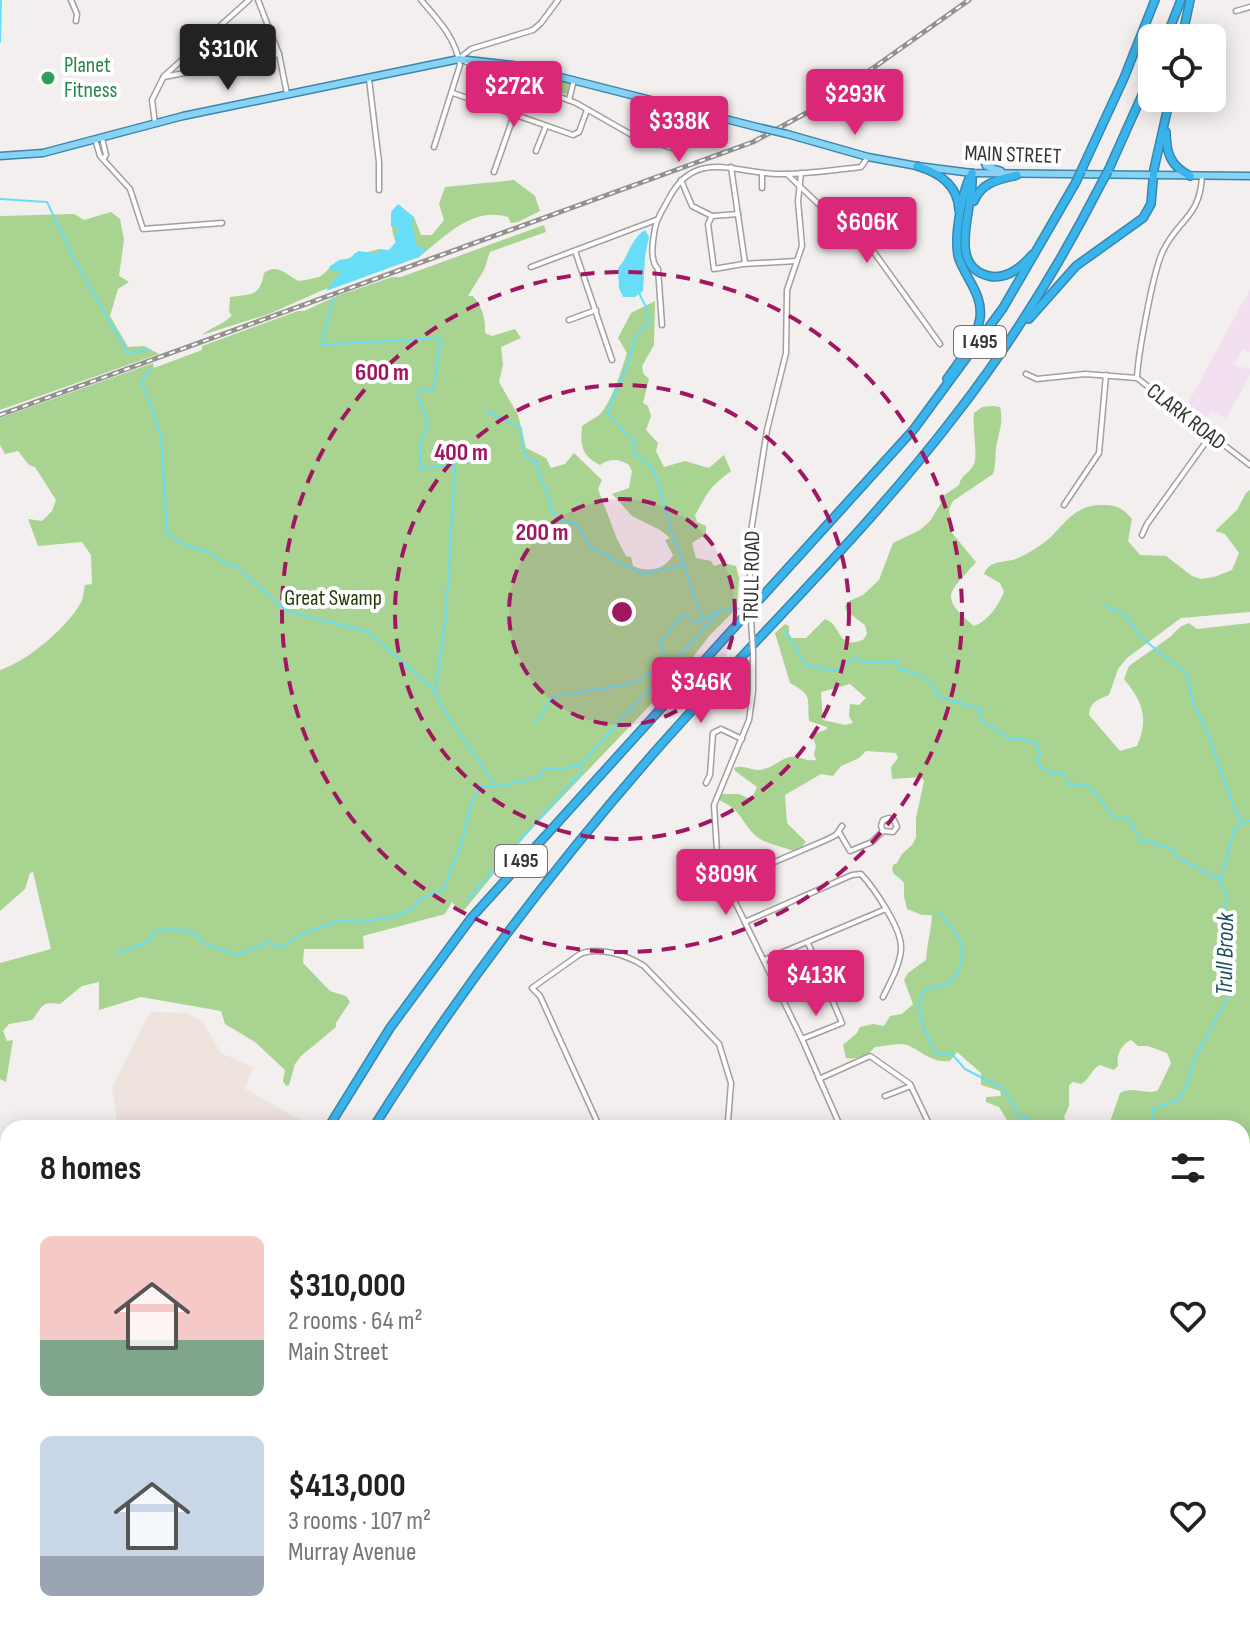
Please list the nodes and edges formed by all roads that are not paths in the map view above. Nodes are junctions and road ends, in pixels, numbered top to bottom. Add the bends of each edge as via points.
1 (71, 0) edge
2 (249, 0) edge
3 (258, 0) edge
4 (421, 0) edge
5 (558, 0) edge
6 (1155, 0) edge
7 (1181, 0) edge
8 (1190, 0) edge
9 (1250, 7) edge
10 (1236, 11) dead end
11 (76, 21) dead end
12 (1172, 24) edge
13 (1185, 24) edge
14 (279, 54) junction
15 (459, 59) junction
16 (163, 77) junction
17 (368, 77) junction
18 (574, 80) junction
19 (452, 92) junction
20 (287, 94) junction
21 (569, 100) junction
22 (1138, 104) edge
23 (587, 110) junction
24 (1167, 112) edge
25 (1167, 112) edge
26 (514, 115) junction
27 (155, 123) junction
28 (546, 126) junction
29 (99, 138) junction
30 (434, 147) dead end
31 (979, 150) dead end
32 (536, 151) dead end
33 (681, 151) dead end
34 (0, 156) edge
35 (868, 157) junction
36 (917, 166) junction
37 (731, 167) junction
38 (494, 172) dead end
39 (762, 173) junction
40 (801, 173) junction
41 (972, 173) junction
42 (787, 174) junction
43 (1017, 175) junction
44 (1190, 176) junction
45 (1202, 176) junction
46 (1250, 176) edge
47 (1153, 177) junction
48 (681, 180) junction
49 (798, 186) junction
50 (762, 188) dead end
51 (379, 190) dead end
52 (738, 213) junction
53 (969, 214) junction
54 (712, 216) junction
55 (657, 218) junction
56 (959, 221) junction
57 (222, 223) dead end
58 (1049, 232) junction
59 (575, 251) junction
60 (797, 261) junction
61 (745, 263) junction
62 (531, 267) dead end
63 (596, 310) junction
64 (569, 320) dead end
65 (662, 325) dead end
66 (940, 344) dead end
67 (612, 360) dead end
68 (996, 361) junction
69 (1026, 374) dead end
70 (1106, 375) junction
71 (1137, 378) junction
72 (1211, 435) junction
73 (900, 446) junction
74 (1250, 465) edge
75 (1064, 505) dead end
76 (1142, 535) dead end
77 (742, 739) junction
78 (706, 783) dead end
79 (842, 826) dead end
80 (883, 831) dead end
81 (839, 832) junction
82 (725, 883) junction
83 (886, 909) junction
84 (745, 922) junction
85 (807, 942) junction
86 (764, 960) junction
87 (883, 997) dead end
88 (802, 1039) junction
89 (819, 1079) junction
90 (911, 1086) junction
91 (885, 1096) dead end
92 (333, 1120) edge
93 (378, 1120) edge
94 (596, 1120) edge
95 (728, 1120) edge
96 (837, 1120) edge
97 (927, 1120) edge

1 - 11 street
2 - 16 street
3 - 14 street
4 - 15 street via 454,42
5 - 15 street via 535,29 471,49
6 - 58 highway, I 495, bridge via 1124,78
7 - 12 highway
8 - 13 highway
9 - 10 street
14 - 16 street
14 - 20 street
15 - 17 main road, MAIN STREET
15 - 18 main road, MAIN STREET
15 - 19 street
15 - 21 street
16 - 27 street via 152,100
17 - 20 main road, MAIN STREET
17 - 51 street
18 - 21 street
18 - 35 main road, MAIN STREET, bridge
19 - 26 street
19 - 30 street
20 - 27 main road, MAIN STREET
21 - 23 street
22 - 68 highway, I 495, bridge via 1053,273
23 - 28 street via 576,134
23 - 33 street via 632,135
24 - 44 highway via 1169,156
25 - 47 highway
26 - 28 street
26 - 38 street
27 - 29 main road, MAIN STREET
28 - 32 street
29 - 34 main road, MAIN STREET via 34,154
29 - 57 street via 104,158 130,189 143,229
31 - 43 main road via 986,166
35 - 36 main road, MAIN STREET
35 - 40 street via 861,167
36 - 41 main road, MAIN STREET
36 - 56 highway via 950,185
37 - 39 street
37 - 48 street via 694,171
37 - 52 street
39 - 42 street
39 - 50 street
40 - 42 street
40 - 49 street, TRULL ROAD
41 - 43 main road, MAIN STREET
41 - 53 highway
41 - 56 highway
42 - 49 street
43 - 47 main road, MAIN STREET
43 - 53 highway via 980,189
44 - 45 main road, MAIN STREET
44 - 47 main road, MAIN STREET
45 - 46 main road, MAIN STREET
45 - 71 street via 1197,204 1161,255
47 - 68 highway via 1151,204 1143,218 1062,280
48 - 54 street via 692,206
48 - 55 street
49 - 60 street, TRULL ROAD via 803,240
49 - 66 street via 831,216 858,230
52 - 54 street
52 - 61 street
53 - 58 highway via 966,255 974,268 989,276 1004,276 1021,266
54 - 61 street via 708,224 714,269
55 - 59 street
55 - 65 street via 653,261
56 - 73 highway via 958,254 977,295 976,333
58 - 73 highway, I 495 via 988,330
59 - 62 street
59 - 63 street
60 - 61 street
60 - 77 street, TRULL ROAD, bridge via 787,290 786,353 750,538 752,702
63 - 64 street
63 - 67 street
68 - 93 highway, I 495 via 906,476 586,833 472,981
69 - 70 street, CLARK ROAD via 1041,379
70 - 71 street, CLARK ROAD
70 - 75 street via 1099,453
71 - 72 street, CLARK ROAD
72 - 74 street, CLARK ROAD
72 - 76 street
73 - 92 highway, I 495 via 472,917 390,1028
77 - 78 street via 721,729 713,733
77 - 82 street, TRULL ROAD via 714,805 717,864
79 - 81 street
80 - 81 street via 850,851
81 - 82 street
82 - 84 street, TRULL ROAD
83 - 84 street via 861,874
83 - 85 street
83 - 87 street via 901,949
84 - 86 street, TRULL ROAD
85 - 86 street
85 - 88 street via 842,1023
86 - 88 street, TRULL ROAD
88 - 89 street, TRULL ROAD
89 - 90 street via 867,1057
89 - 96 street, TRULL ROAD
90 - 91 street
90 - 97 street
94 - 95 street via 532,988 589,951 644,966 719,1044 731,1083

